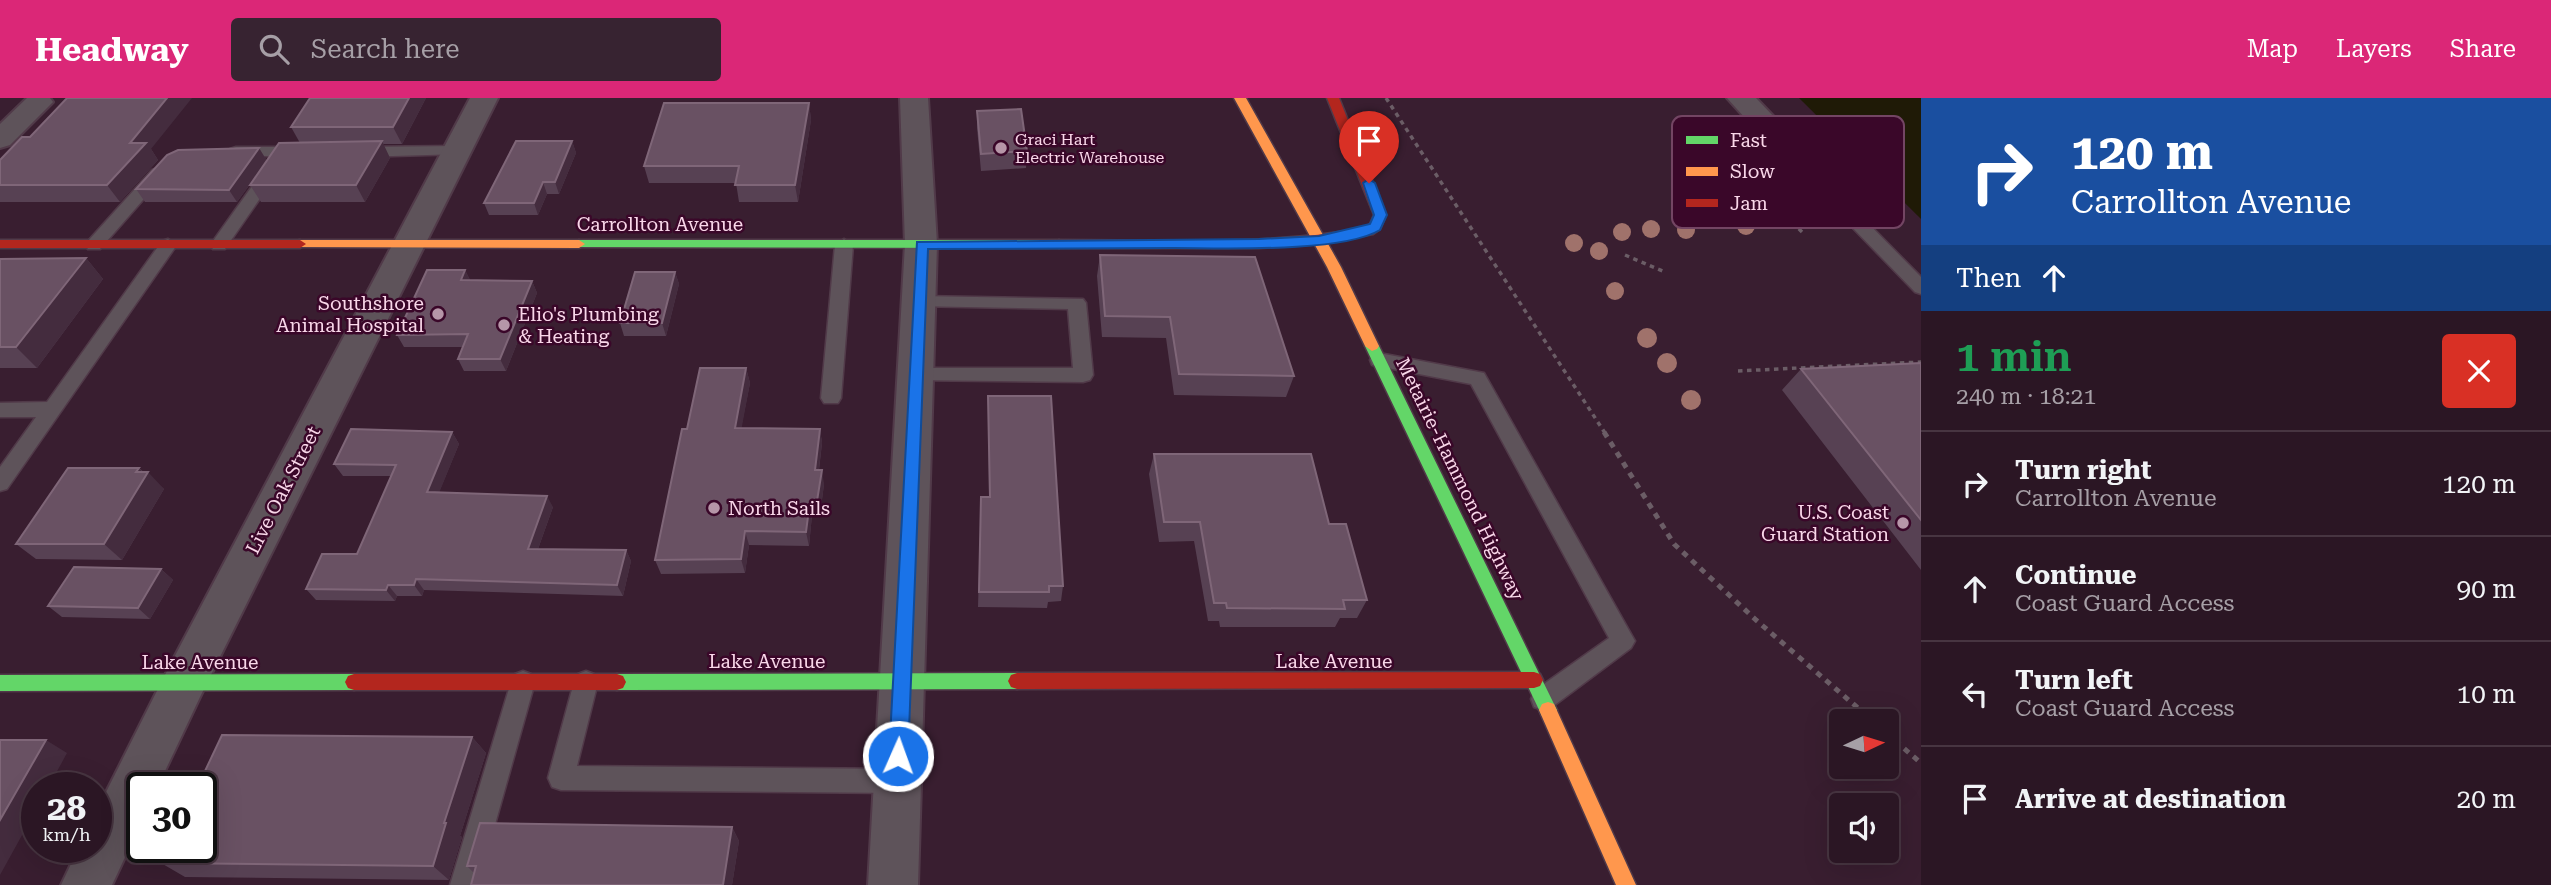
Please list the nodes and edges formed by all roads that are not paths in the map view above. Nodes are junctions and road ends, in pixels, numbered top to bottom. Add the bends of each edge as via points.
1 (484, 98) edge
2 (915, 98) edge
3 (1240, 98) edge
4 (1333, 98) edge
5 (1741, 98) edge
6 (41, 100) edge
7 (1758, 116) edge
8 (0, 139) edge
9 (457, 151) junction
10 (215, 152) edge
11 (284, 152) junction
12 (168, 162) edge
13 (1863, 228) edge
14 (1319, 240) junction
15 (0, 244) edge
16 (921, 244) junction
17 (94, 245) junction
18 (168, 245) junction
19 (219, 245) junction
20 (844, 245) junction
21 (408, 246) junction
22 (1921, 288) edge
23 (919, 302) junction
24 (1379, 360) junction
25 (916, 375) junction
26 (831, 398) dead end
27 (52, 409) junction
28 (0, 410) edge
29 (0, 483) edge
30 (523, 682) junction
31 (586, 682) junction
32 (902, 682) junction
33 (0, 683) edge
34 (184, 683) junction
35 (1538, 690) junction
36 (897, 781) junction
37 (86, 885) edge
38 (464, 885) edge
39 (893, 885) edge
40 (1626, 885) edge

1 - 9 street, Live Oak Street
2 - 16 street
3 - 14 street, Metairie-Hammond Highway
4 - 14 street, Carrollton Avenue via 1380,215 1376,227 1368,231
5 - 7 street
6 - 8 street
9 - 11 lane
9 - 21 street, Live Oak Street
10 - 11 lane
11 - 19 lane
12 - 17 lane
13 - 22 lane
14 - 16 street, Carrollton Avenue
14 - 24 street, Metairie-Hammond Highway
15 - 17 street, Carrollton Avenue
16 - 20 street, Carrollton Avenue
16 - 23 street
17 - 18 street, Carrollton Avenue
18 - 19 street, Carrollton Avenue
18 - 27 lane
19 - 21 street, Carrollton Avenue
20 - 21 street, Carrollton Avenue
20 - 26 lane
21 - 34 street, Live Oak Street
23 - 25 street
23 - 25 lane via 1077,303 1083,374
24 - 35 street, Metairie-Hammond Highway
24 - 35 lane via 1477,378 1623,641
25 - 32 street
27 - 28 lane
27 - 29 lane
30 - 31 street, Lake Avenue
30 - 34 street, Lake Avenue
30 - 38 lane
31 - 32 street, Lake Avenue
31 - 36 lane via 561,778
32 - 35 street, Lake Avenue
32 - 36 street
33 - 34 street, Lake Avenue
34 - 37 street, Live Oak Street
35 - 40 street, Metairie-Hammond Highway
36 - 39 street

